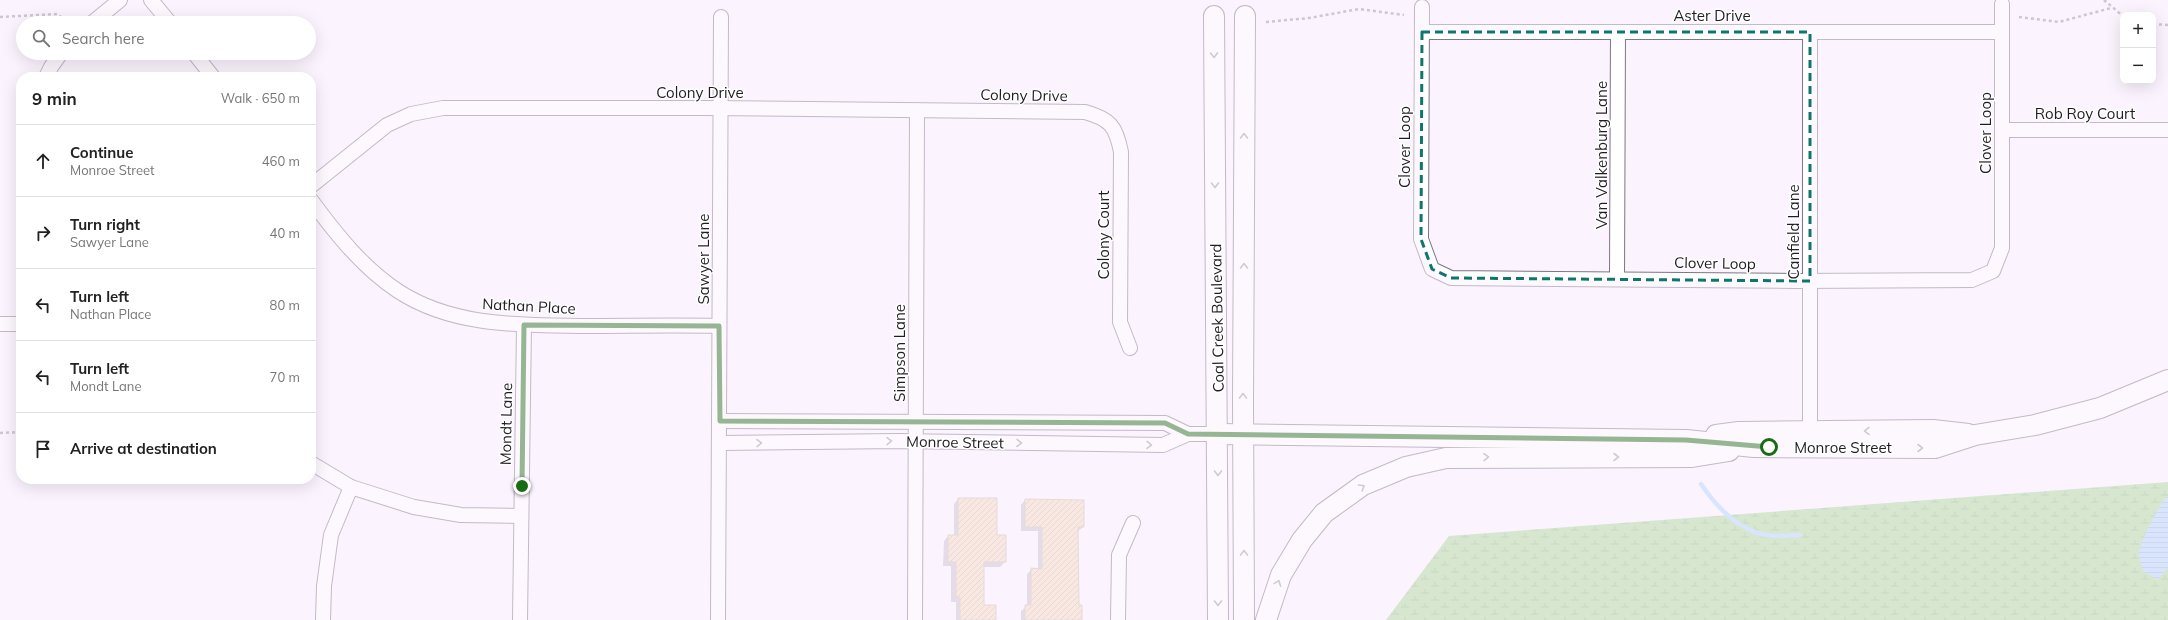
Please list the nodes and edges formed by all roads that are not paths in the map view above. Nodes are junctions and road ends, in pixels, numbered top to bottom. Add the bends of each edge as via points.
1 (120, 0) edge
2 (151, 0) edge
3 (2002, 4) dead end
4 (1422, 6) dead end
5 (101, 16) edge
6 (164, 16) edge
7 (1214, 16) dead end
8 (1245, 16) dead end
9 (721, 17) dead end
10 (1422, 32) junction
11 (1618, 32) junction
12 (1810, 32) junction
13 (2002, 32) junction
14 (56, 60) edge
15 (200, 60) edge
16 (48, 72) edge
17 (209, 72) edge
18 (721, 108) junction
19 (917, 111) junction
20 (1110, 123) joint
21 (2002, 130) junction
22 (2168, 130) edge
23 (316, 182) edge
24 (316, 206) edge
25 (1617, 279) junction
26 (1810, 281) junction
27 (0, 324) edge
28 (16, 324) edge
29 (524, 325) junction
30 (719, 326) junction
31 (1130, 348) dead end
32 (2168, 380) edge
33 (720, 421) junction
34 (915, 421) junction
35 (1810, 431) junction
36 (1188, 434) junction
37 (1218, 434) junction
38 (1243, 435) junction
39 (1976, 435) junction
40 (1686, 440) junction
41 (915, 442) junction
42 (720, 443) junction
43 (1754, 447) junction
44 (316, 466) edge
45 (351, 487) junction
46 (521, 516) junction
47 (1133, 523) dead end
48 (323, 620) edge
49 (520, 620) edge
50 (718, 620) edge
51 (915, 620) edge
52 (1118, 620) edge
53 (1218, 620) edge
54 (1244, 620) edge
55 (1266, 620) edge

1 - 5 street
2 - 6 street
3 - 13 street, Clover Loop
4 - 10 street, Clover Loop
7 -> 37 main road, Coal Creek Boulevard
38 -> 8 main road, Coal Creek Boulevard
9 - 18 street, Sawyer Lane
10 - 11 street, Aster Drive
10 - 25 street, Clover Loop via 1421,238 1432,269 1451,278
11 - 12 street, Aster Drive
11 - 25 street, Van Valkenburg Lane
12 - 13 street, Aster Drive
12 - 26 street, Canfield Lane
13 - 21 street, Clover Loop
14 - 16 street
15 - 17 street
18 - 19 street, Colony Drive
18 - 23 street, Colony Drive via 443,108 411,114 388,125
18 - 30 street, Sawyer Lane
19 - 20 street, Colony Drive via 1084,112 1099,116
19 - 34 street, Simpson Lane
20 - 31 street, Colony Court via 1118,136 1121,152 1120,322
21 - 22 street, Rob Roy Court
21 - 26 street, Clover Loop via 2002,248 1993,271 1972,280
24 - 29 street, Nathan Place via 365,266 399,292 438,310 478,321
25 - 26 street, Clover Loop
26 - 35 street, Canfield Lane
27 - 28 street
29 - 30 street, Nathan Place
29 - 46 street, Mondt Lane
30 - 33 street, Sawyer Lane
32 - 39 main road, Monroe Street via 2100,408
33 - 34 street, Monroe Street
33 - 42 street, Sawyer Lane
34 - 36 street, Monroe Street via 1165,423
34 - 41 street, Simpson Lane
39 -> 35 main road, Monroe Street via 1933,430
35 - 40 main road, Monroe Street via 1739,432
36 - 37 street, Monroe Street
41 -> 36 street, Monroe Street via 1163,445
37 - 38 main road, Monroe Street
37 -> 53 main road, Coal Creek Boulevard
38 - 40 main road, Monroe Street
54 -> 38 main road, Coal Creek Boulevard
43 -> 39 main road, Monroe Street via 1935,448
40 - 43 main road, Monroe Street
42 -> 41 street, Monroe Street
41 - 51 street, Simpson Lane
42 - 50 street, Sawyer Lane
55 -> 43 main road via 1281,576 1302,540 1324,513 1363,485 1406,467 1446,458 1692,458
44 - 45 street
45 - 46 street via 414,507 461,515
45 - 48 street via 332,535 324,586
46 - 49 street, Mondt Lane
47 - 52 street via 1118,555

